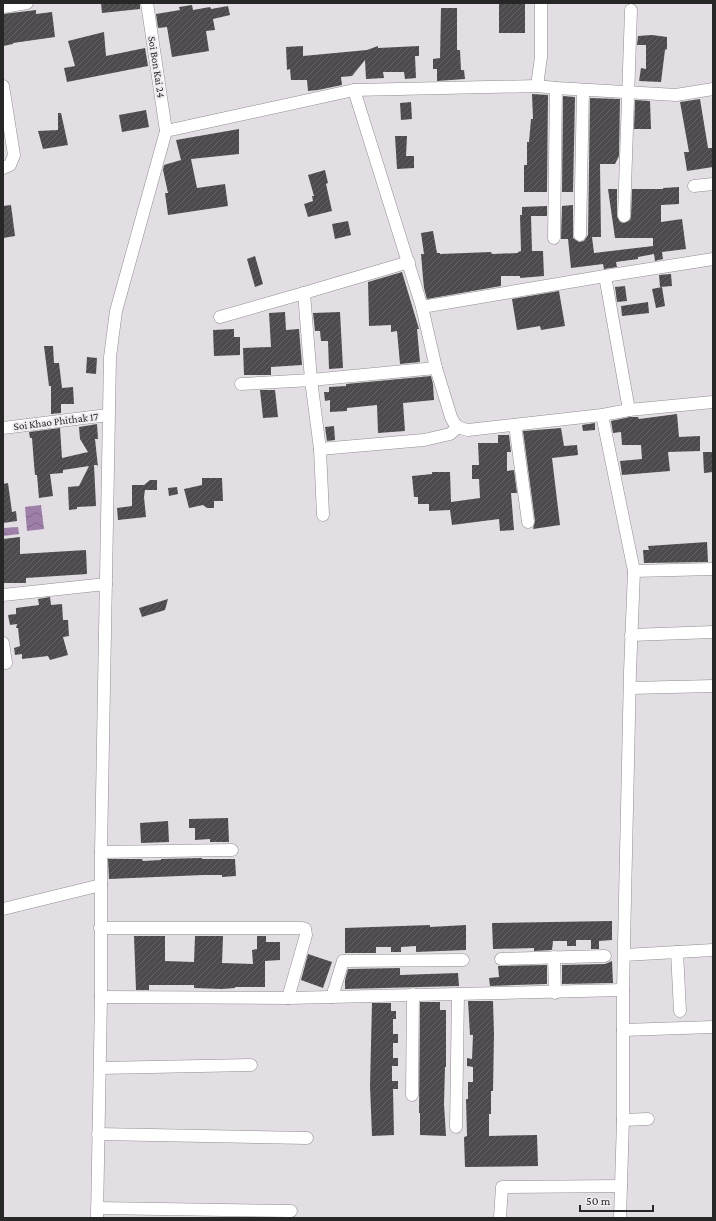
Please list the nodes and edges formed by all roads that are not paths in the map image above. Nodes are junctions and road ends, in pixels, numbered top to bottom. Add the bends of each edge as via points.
1 (27, 3) edge
2 (147, 3) edge
3 (542, 3) edge
4 (3, 7) edge
5 (631, 10) dead end
6 (3, 86) edge
7 (537, 86) junction
8 (556, 88) junction
9 (713, 89) edge
10 (354, 90) junction
11 (583, 90) junction
12 (628, 92) junction
13 (6, 118) edge
14 (166, 131) junction
15 (3, 168) edge
16 (713, 184) edge
17 (694, 186) dead end
18 (624, 216) dead end
19 (580, 235) dead end
20 (554, 238) dead end
21 (713, 259) edge
22 (408, 262) junction
23 (605, 276) junction
24 (304, 293) junction
25 (422, 307) junction
26 (220, 317) dead end
27 (436, 368) junction
28 (311, 380) junction
29 (241, 384) dead end
30 (713, 402) edge
31 (629, 410) junction
32 (602, 414) junction
33 (108, 415) junction
34 (515, 425) junction
35 (3, 428) edge
36 (457, 428) junction
37 (320, 449) junction
38 (323, 515) dead end
39 (528, 522) dead end
40 (713, 569) edge
41 (634, 572) junction
42 (106, 584) junction
43 (3, 595) edge
44 (713, 632) edge
45 (631, 635) junction
46 (3, 643) edge
47 (6, 662) dead end
48 (713, 686) edge
49 (630, 688) junction
50 (232, 850) dead end
51 (101, 852) junction
52 (101, 885) junction
53 (3, 909) edge
54 (100, 928) junction
55 (713, 950) edge
56 (677, 952) junction
57 (624, 955) junction
58 (605, 956) dead end
59 (554, 957) junction
60 (501, 959) dead end
61 (463, 960) dead end
62 (623, 990) junction
63 (555, 993) junction
64 (413, 994) junction
65 (458, 994) junction
66 (101, 997) junction
67 (332, 997) junction
68 (288, 998) junction
69 (680, 1011) dead end
70 (713, 1027) edge
71 (623, 1030) junction
72 (252, 1065) dead end
73 (100, 1068) junction
74 (412, 1095) dead end
75 (648, 1119) dead end
76 (623, 1120) junction
77 (456, 1127) dead end
78 (98, 1134) junction
79 (307, 1138) dead end
80 (621, 1186) junction
81 (292, 1211) dead end
82 (97, 1213) edge
83 (500, 1218) edge
84 (620, 1218) edge

1 - 4 street
2 - 14 street, Soi Bon Kai 24
3 - 7 street via 541,57
5 - 12 street
6 - 13 street
7 - 8 street
7 - 10 street
8 - 11 street
8 - 20 street
9 - 12 street via 676,95
10 - 14 street
10 - 22 street
11 - 12 street
11 - 19 street
12 - 18 street
13 - 15 street via 14,155 10,165
14 - 33 street via 116,312 110,357
16 - 17 street
21 - 23 street
22 - 24 street
22 - 25 street
23 - 25 street
23 - 31 street
24 - 26 street
24 - 28 street
25 - 27 street
27 - 28 street
27 - 36 street via 451,417
28 - 29 street
28 - 37 street
30 - 31 street
31 - 32 street
32 - 34 street
32 - 41 street
33 - 35 street, Soi Khao Phithak 17
33 - 42 street
34 - 36 street via 468,430
34 - 39 street
36 - 37 street via 450,434 424,440
37 - 38 street
40 - 41 street
41 - 45 street
42 - 43 street
42 - 51 street
44 - 45 street
45 - 49 street
46 - 47 street
48 - 49 street
49 - 57 street
50 - 51 street
51 - 52 street
52 - 53 street
52 - 54 street
54 - 66 street
54 - 68 street via 305,929 306,935
55 - 56 street
56 - 57 street
56 - 69 street
57 - 62 street
58 - 59 street
59 - 60 street
59 - 63 street
61 - 67 street via 343,961
62 - 63 street
62 - 71 street
63 - 65 street
64 - 65 street
64 - 67 street
64 - 74 street
65 - 77 street
66 - 68 street
66 - 73 street
67 - 68 street
70 - 71 street
71 - 76 street
72 - 73 street
73 - 78 street
75 - 76 street
76 - 80 street
78 - 79 street
78 - 82 street
80 - 83 street via 502,1187
80 - 84 street
81 - 82 street

